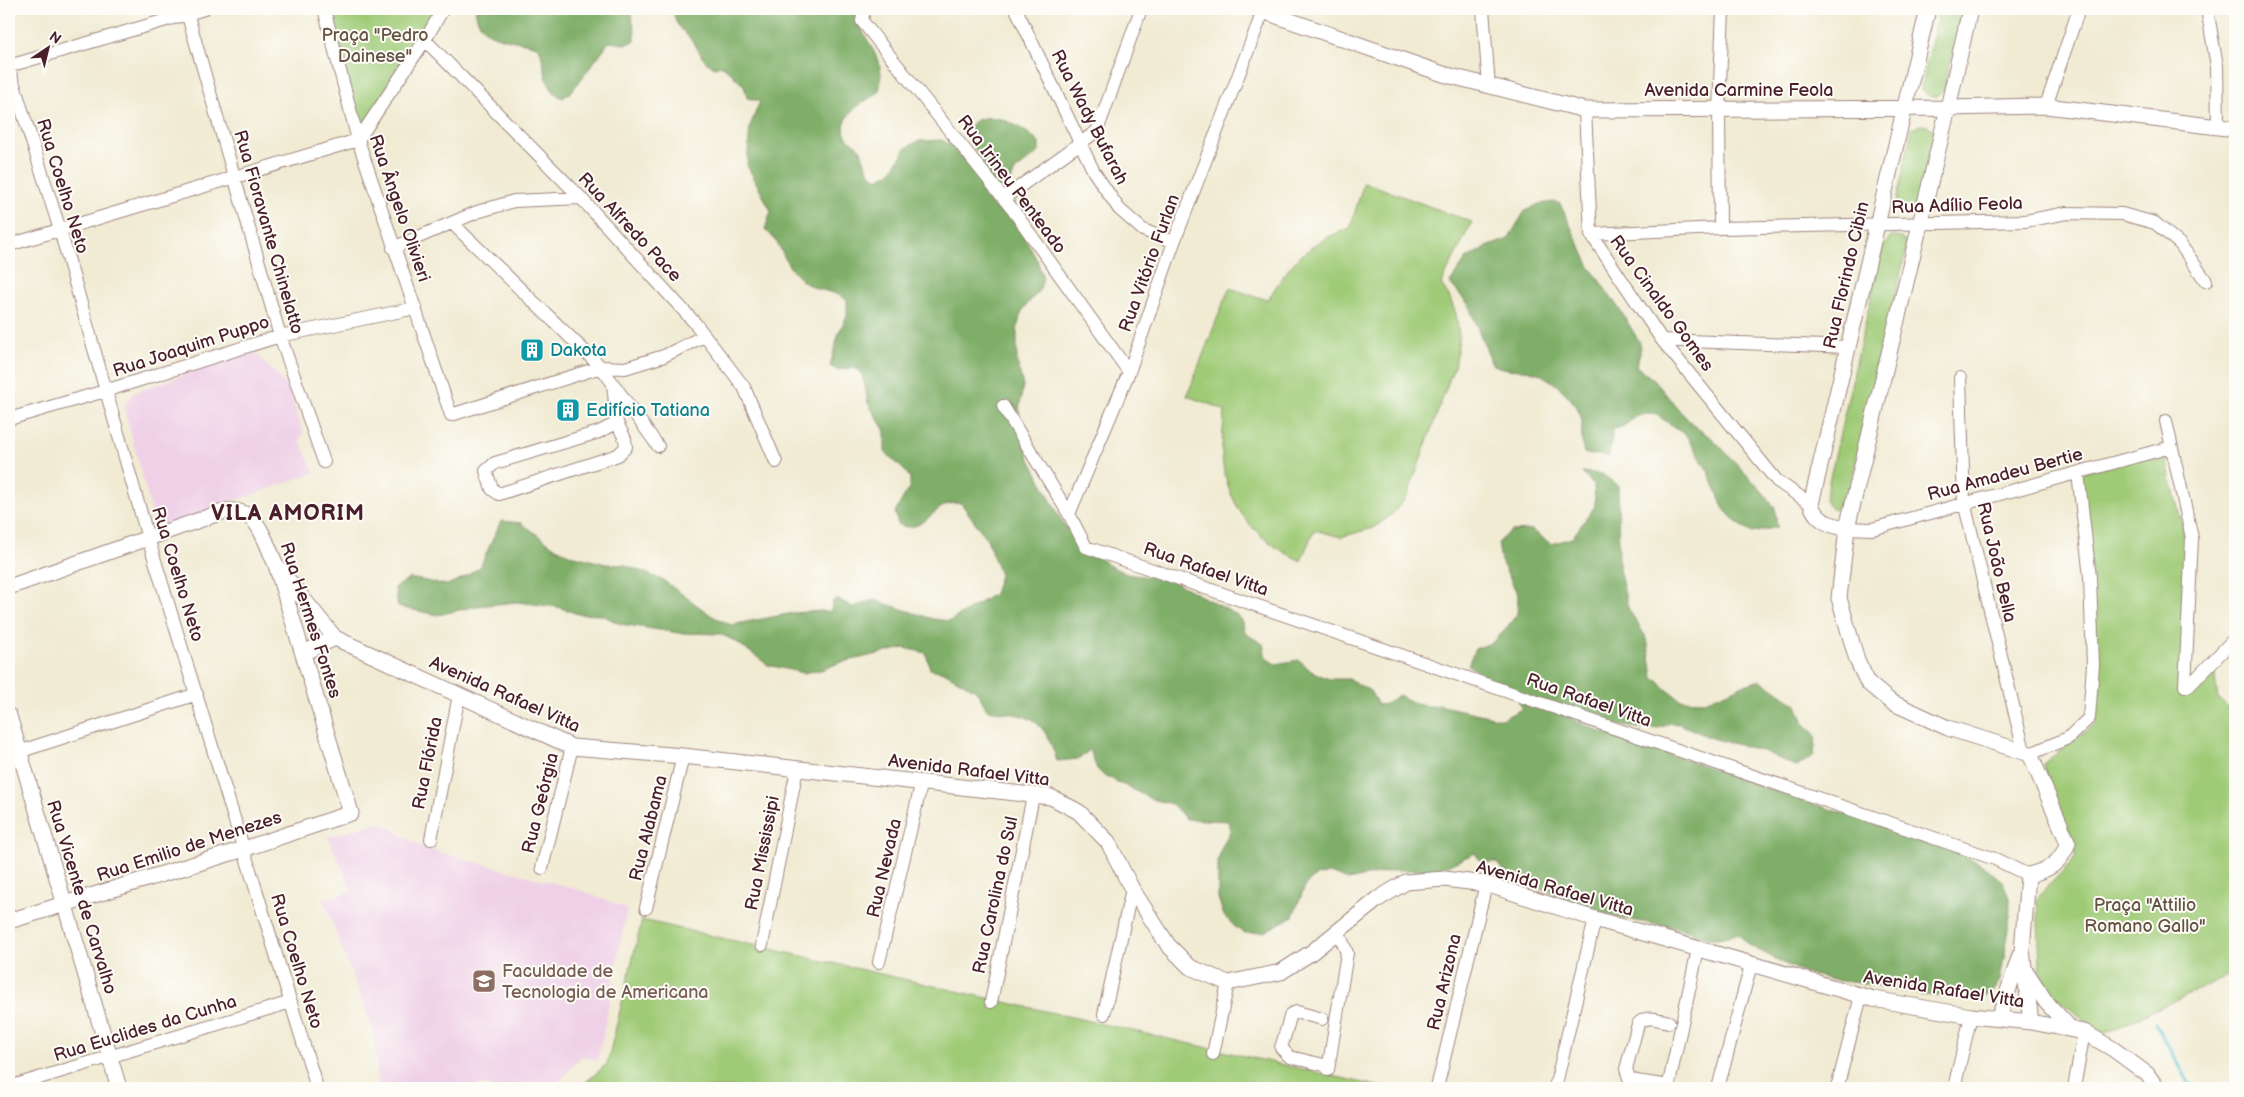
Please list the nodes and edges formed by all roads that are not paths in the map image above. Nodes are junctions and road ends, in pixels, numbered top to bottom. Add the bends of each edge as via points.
1 (204, 9) edge
2 (324, 9) edge
3 (443, 9) edge
4 (1016, 9) edge
5 (1141, 9) edge
6 (1484, 9) edge
7 (1723, 9) edge
8 (1928, 9) edge
9 (1970, 9) edge
10 (2079, 9) edge
11 (2207, 9) edge
12 (1261, 10) edge
13 (187, 11) edge
14 (863, 15) edge
15 (426, 40) junction
16 (9, 67) edge
17 (1489, 87) junction
18 (2046, 106) junction
19 (1904, 108) junction
20 (1948, 108) junction
21 (1719, 109) junction
22 (1585, 110) junction
23 (2218, 126) junction
24 (2235, 129) edge
25 (358, 140) junction
26 (1079, 143) junction
27 (236, 177) junction
28 (581, 198) junction
29 (1004, 198) junction
30 (452, 222) junction
31 (1920, 225) junction
32 (1878, 226) junction
33 (1720, 228) junction
34 (60, 230) junction
35 (1590, 234) junction
36 (1174, 242) junction
37 (9, 245) edge
38 (394, 248) junction
39 (2206, 281) dead end
40 (416, 308) junction
41 (280, 336) junction
42 (704, 336) junction
43 (1662, 340) junction
44 (1849, 347) junction
45 (601, 367) junction
46 (1129, 372) junction
47 (1960, 378) dead end
48 (613, 384) junction
49 (105, 391) junction
50 (1003, 406) dead end
51 (9, 419) edge
52 (2166, 421) dead end
53 (617, 423) junction
54 (658, 446) dead end
55 (2171, 447) junction
56 (324, 462) dead end
57 (776, 462) dead end
58 (2078, 473) junction
59 (1964, 502) junction
60 (1811, 504) junction
61 (1069, 514) junction
62 (1847, 528) junction
63 (148, 538) junction
64 (276, 565) junction
65 (9, 587) edge
66 (335, 638) junction
67 (2235, 638) edge
68 (303, 653) junction
69 (197, 694) junction
70 (459, 695) junction
71 (9, 716) edge
72 (572, 747) junction
73 (2027, 752) junction
74 (14, 753) edge
75 (683, 756) junction
76 (797, 769) junction
77 (922, 781) junction
78 (1033, 796) junction
79 (351, 813) joint
80 (431, 839) dead end
81 (244, 849) junction
82 (542, 868) dead end
83 (2028, 875) junction
84 (1486, 884) junction
85 (1132, 889) junction
86 (64, 905) junction
87 (646, 908) dead end
88 (1595, 919) junction
89 (9, 921) edge
90 (1338, 930) junction
91 (762, 945) dead end
92 (1698, 949) junction
93 (2022, 959) junction
94 (880, 962) dead end
95 (1751, 965) junction
96 (1228, 983) junction
97 (1861, 996) junction
98 (291, 1002) junction
99 (990, 1002) dead end
100 (1104, 1014) dead end
101 (1971, 1016) junction
102 (1999, 1018) junction
103 (1322, 1019) dead end
104 (1669, 1022) dead end
105 (2031, 1022) junction
106 (2078, 1031) junction
107 (1213, 1054) dead end
108 (110, 1057) junction
109 (9, 1087) edge
110 (1669, 1087) edge
111 (119, 1088) edge
112 (317, 1088) edge
113 (1438, 1088) edge
114 (1555, 1088) edge
115 (1718, 1088) edge
116 (1837, 1088) edge
117 (1954, 1088) edge
118 (2074, 1088) edge
119 (2157, 1088) edge

1 - 13 street
2 - 25 street, Rua Ângelo Olivieri
3 - 15 street
4 - 26 street, Rua Wady Bufarah
5 - 26 street via 1097,131
6 - 17 street
7 - 21 street
8 - 19 main road, Rua Florindo Cibin
9 - 20 main road
10 - 18 street
11 - 23 street via 2217,66
12 - 17 main road, Avenida Carmine Feola
12 - 36 street, Rua Vitório Furlan
13 - 16 street
13 - 27 street, Rua Fioravante Chinelatto
14 - 29 street, Rua Irineu Penteado
15 - 25 street
15 - 28 street, Rua Alfredo Pace
16 - 34 street, Rua Coelho Neto
17 - 22 main road, Avenida Carmine Feola
18 - 20 main road, Avenida Carmine Feola
18 - 23 main road, Avenida Carmine Feola
19 - 20 main road, Avenida Carmine Feola
19 - 21 main road, Avenida Carmine Feola
19 - 32 main road, Rua Florindo Cibin
20 - 31 main road
21 - 22 main road, Avenida Carmine Feola
21 - 33 street
22 - 35 street, Rua Cinaldo Gomes
23 - 24 main road, Avenida Carmine Feola
25 - 27 street
25 - 38 street, Rua Ângelo Olivieri
26 - 29 street
26 - 36 street, Rua Wady Bufarah via 1119,209 1142,230
27 - 34 street
27 - 41 street, Rua Fioravante Chinelatto
28 - 30 street via 514,201
28 - 42 street, Rua Alfredo Pace
29 - 46 street, Rua Irineu Penteado
30 - 38 street
30 - 45 street
31 - 32 street, Rua Adílio Feola
31 - 39 street, Rua Adílio Feola via 2025,221 2067,213 2122,214 2155,223 2180,244
31 - 62 main road
32 - 33 street, Rua Adílio Feola
32 - 44 main road, Rua Florindo Cibin
33 - 35 street, Rua Adílio Feola
34 - 37 street
34 - 49 street, Rua Coelho Neto
35 - 43 street, Rua Cinaldo Gomes
36 - 46 street, Rua Vitório Furlan
38 - 40 street, Rua Ângelo Olivieri
40 - 41 street, Rua Joaquim Puppo
40 - 45 street, Rua Ângelo Olivieri via 451,415
41 - 49 street, Rua Joaquim Puppo
41 - 56 street, Rua Fioravante Chinelatto
42 - 45 street via 664,356 625,368
42 - 57 street, Rua Alfredo Pace via 744,387
43 - 44 street
43 - 60 street, Rua Cinaldo Gomes via 1777,481
44 - 60 main road, Rua Florindo Cibin
45 - 48 street
46 - 61 street, Rua Vitório Furlan
47 - 59 street, Rua João Bella
48 - 53 street
48 - 54 street
49 - 51 street, Rua Joaquim Puppo
49 - 63 street, Rua Coelho Neto
50 - 61 street
52 - 55 street
53 - 53 street via 599,432 495,463 486,471 492,489 499,494 618,455 626,447
55 - 58 street, Rua Amadeu Bertie
55 - 67 street via 2192,538 2185,686 2189,686
58 - 59 street, Rua Amadeu Bertie
58 - 73 street via 2091,585 2093,665 2089,718 2068,738
59 - 62 street, Rua Amadeu Bertie via 1872,530
59 - 73 street, Rua João Bella
60 - 62 main road via 1820,519 1835,527
61 - 83 street, Rua Rafael Vitta via 1086,547 1994,859
62 - 73 main road via 1839,598 1857,660 1868,683 1891,702 1948,728
63 - 64 main road, Rua Hermes Fontes via 225,511 243,511 255,520
63 - 65 main road, Rua Hermes Fontes
63 - 69 street, Rua Coelho Neto
64 - 66 main road, Avenida Rafael Vitta
64 - 68 main road, Rua Hermes Fontes
66 - 68 main road
66 - 70 main road, Avenida Rafael Vitta
68 - 79 main road, Rua Hermes Fontes
69 - 74 street
69 - 81 street, Rua Coelho Neto
70 - 72 main road, Avenida Rafael Vitta
70 - 80 street, Rua Flórida
71 - 74 main road, Rua Vicente de Carvalho
72 - 75 main road, Avenida Rafael Vitta
72 - 82 street, Rua Geórgia
73 - 83 main road via 2068,843 2063,857 2046,871
74 - 86 main road, Rua Vicente de Carvalho
75 - 76 main road, Avenida Rafael Vitta
75 - 87 street, Rua Alabama
76 - 77 main road, Avenida Rafael Vitta
76 - 91 street, Rua Mississipi
77 - 78 main road, Avenida Rafael Vitta
77 - 94 street, Rua Nevada
78 - 85 main road, Avenida Rafael Vitta via 1051,797 1079,812 1108,842
78 - 99 street, Rua Carolina do Sul
79 - 81 main road, Rua Emilio de Menezes
81 - 86 main road, Rua Emilio de Menezes
81 - 98 street, Rua Coelho Neto
83 - 93 main road
84 - 88 main road, Avenida Rafael Vitta
84 - 90 main road, Avenida Rafael Vitta via 1444,879 1406,882
84 - 113 street, Rua Arizona
85 - 96 main road, Avenida Rafael Vitta via 1168,946 1190,967
85 - 100 street
86 - 89 main road, Rua Emilio de Menezes
86 - 108 main road, Rua Vicente de Carvalho
88 - 92 main road, Avenida Rafael Vitta
88 - 114 street
90 - 96 main road, Avenida Rafael Vitta via 1281,972
90 - 103 street via 1347,953 1328,1068 1290,1057 1281,1048 1291,1014 1297,1012
92 - 95 main road, Avenida Rafael Vitta
92 - 110 street
93 - 102 main road
93 - 105 main road
93 - 106 main road via 2046,1002
95 - 97 main road, Avenida Rafael Vitta
95 - 115 street
96 - 107 street
97 - 101 main road, Avenida Rafael Vitta
97 - 116 street
98 - 108 street, Rua Euclides da Cunha
98 - 112 street, Rua Coelho Neto
101 - 102 main road, Avenida Rafael Vitta
101 - 117 street
102 - 105 main road, Avenida Rafael Vitta
104 - 110 street via 1646,1018 1638,1024 1626,1069 1629,1078 1636,1081
105 - 106 main road, Avenida Rafael Vitta
106 - 118 street
106 - 119 main road, Avenida Rafael Vitta via 2113,1049 2147,1074
108 - 109 street, Rua Euclides da Cunha
108 - 111 main road, Rua Vicente de Carvalho

